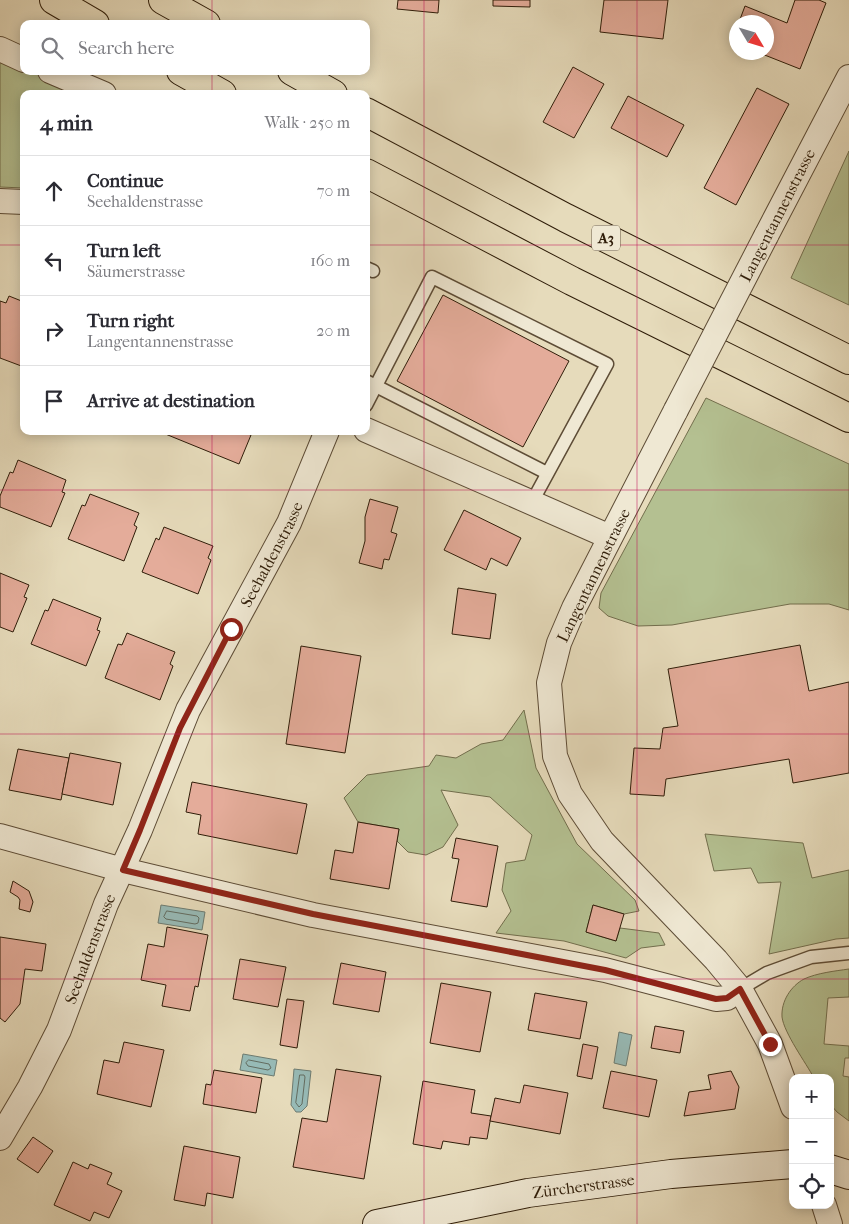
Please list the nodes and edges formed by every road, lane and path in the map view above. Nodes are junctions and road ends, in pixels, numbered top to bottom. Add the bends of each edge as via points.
1 (54, 0) edge
2 (163, 0) edge
3 (88, 20) edge
4 (199, 20) edge
5 (0, 49) edge
6 (20, 58) edge
7 (59, 75) edge
8 (188, 75) edge
9 (299, 75) edge
10 (849, 77) edge
11 (95, 90) edge
12 (215, 90) edge
13 (326, 90) edge
14 (370, 114) edge
15 (370, 174) edge
16 (0, 201) edge
17 (20, 202) edge
18 (849, 360) edge
19 (371, 384) edge
20 (849, 418) edge
21 (370, 432) edge
22 (325, 435) edge
23 (547, 473) junction
24 (532, 502) junction
25 (610, 537) junction
26 (0, 836) edge
27 (123, 870) junction
28 (849, 953) edge
29 (740, 989) junction
30 (789, 1095) edge
31 (0, 1138) edge
32 (849, 1159) edge
33 (834, 1161) edge
34 (789, 1164) edge
35 (834, 1170) edge
36 (849, 1175) edge
37 (825, 1209) edge
38 (377, 1224) edge
39 (830, 1224) edge

1 - 3 highway
2 - 4 highway
5 - 6 street
7 - 11 street
8 - 12 highway
9 - 13 highway
10 - 25 street, Langentannenstrasse, bridge
14 - 18 highway, A3
15 - 20 highway via 572,281
16 - 17 street
19 - 23 lane
19 - 23 lane via 432,277 607,364
21 - 24 street
22 - 27 street, Seehaldenstrasse via 289,523 188,710
23 - 24 lane
24 - 25 street
25 - 29 street, Langentannenstrasse via 559,643 549,683 555,756 570,794 602,841
26 - 27 street
27 - 29 street via 313,914 605,970 716,999 727,998
27 - 31 street, Seehaldenstrasse via 106,904 59,1030
28 - 29 lane via 811,957 767,973
29 - 30 street, Langentannenstrasse via 770,1044
32 - 33 main road
34 - 38 main road, Zürcherstrasse via 671,1174 538,1192
35 - 36 main road
37 - 39 street

